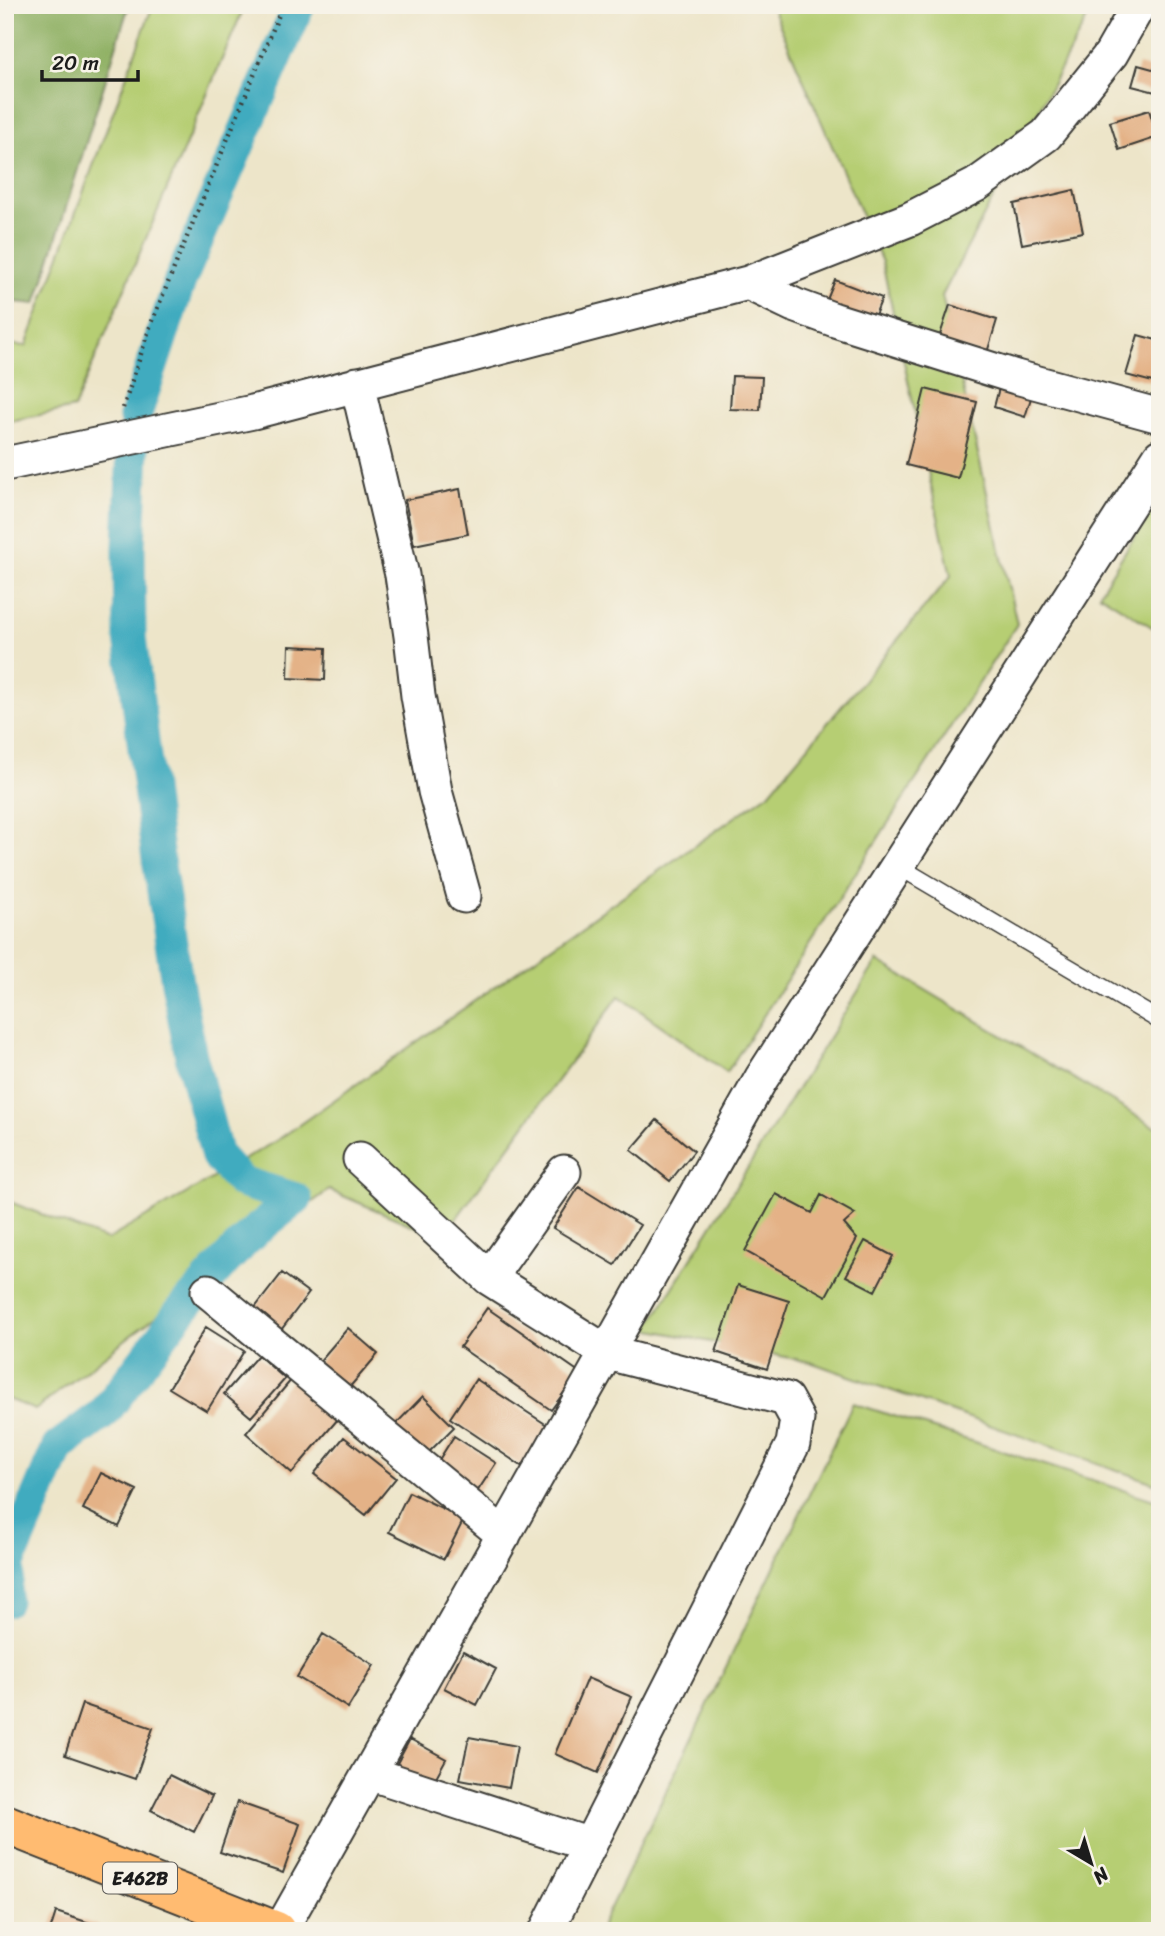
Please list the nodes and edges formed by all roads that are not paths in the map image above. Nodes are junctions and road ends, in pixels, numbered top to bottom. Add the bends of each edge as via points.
1 (1139, 5) edge
2 (748, 283) junction
3 (357, 384) junction
4 (1160, 416) edge
5 (1160, 456) edge
6 (5, 464) edge
7 (898, 866) junction
8 (464, 896) dead end
9 (1160, 1021) edge
10 (360, 1159) dead end
11 (564, 1172) dead end
12 (489, 1278) junction
13 (208, 1291) dead end
14 (608, 1353) junction
15 (504, 1535) junction
16 (369, 1773) junction
17 (5, 1824) edge
18 (590, 1845) junction
19 (278, 1931) edge
20 (546, 1931) edge

1 - 2 street via 1111,54 1046,135 976,185 910,219
2 - 3 street
2 - 4 street via 835,320
3 - 6 street via 253,412
3 - 8 street via 401,575 435,790
5 - 7 street
7 - 9 lane
7 - 14 street via 761,1079
10 - 12 street
11 - 12 street
12 - 14 street
13 - 15 street
14 - 15 street
14 - 18 street via 786,1399 797,1419 793,1444
15 - 16 street
16 - 18 street
16 - 19 street
17 - 19 main road, E462B
18 - 20 street

